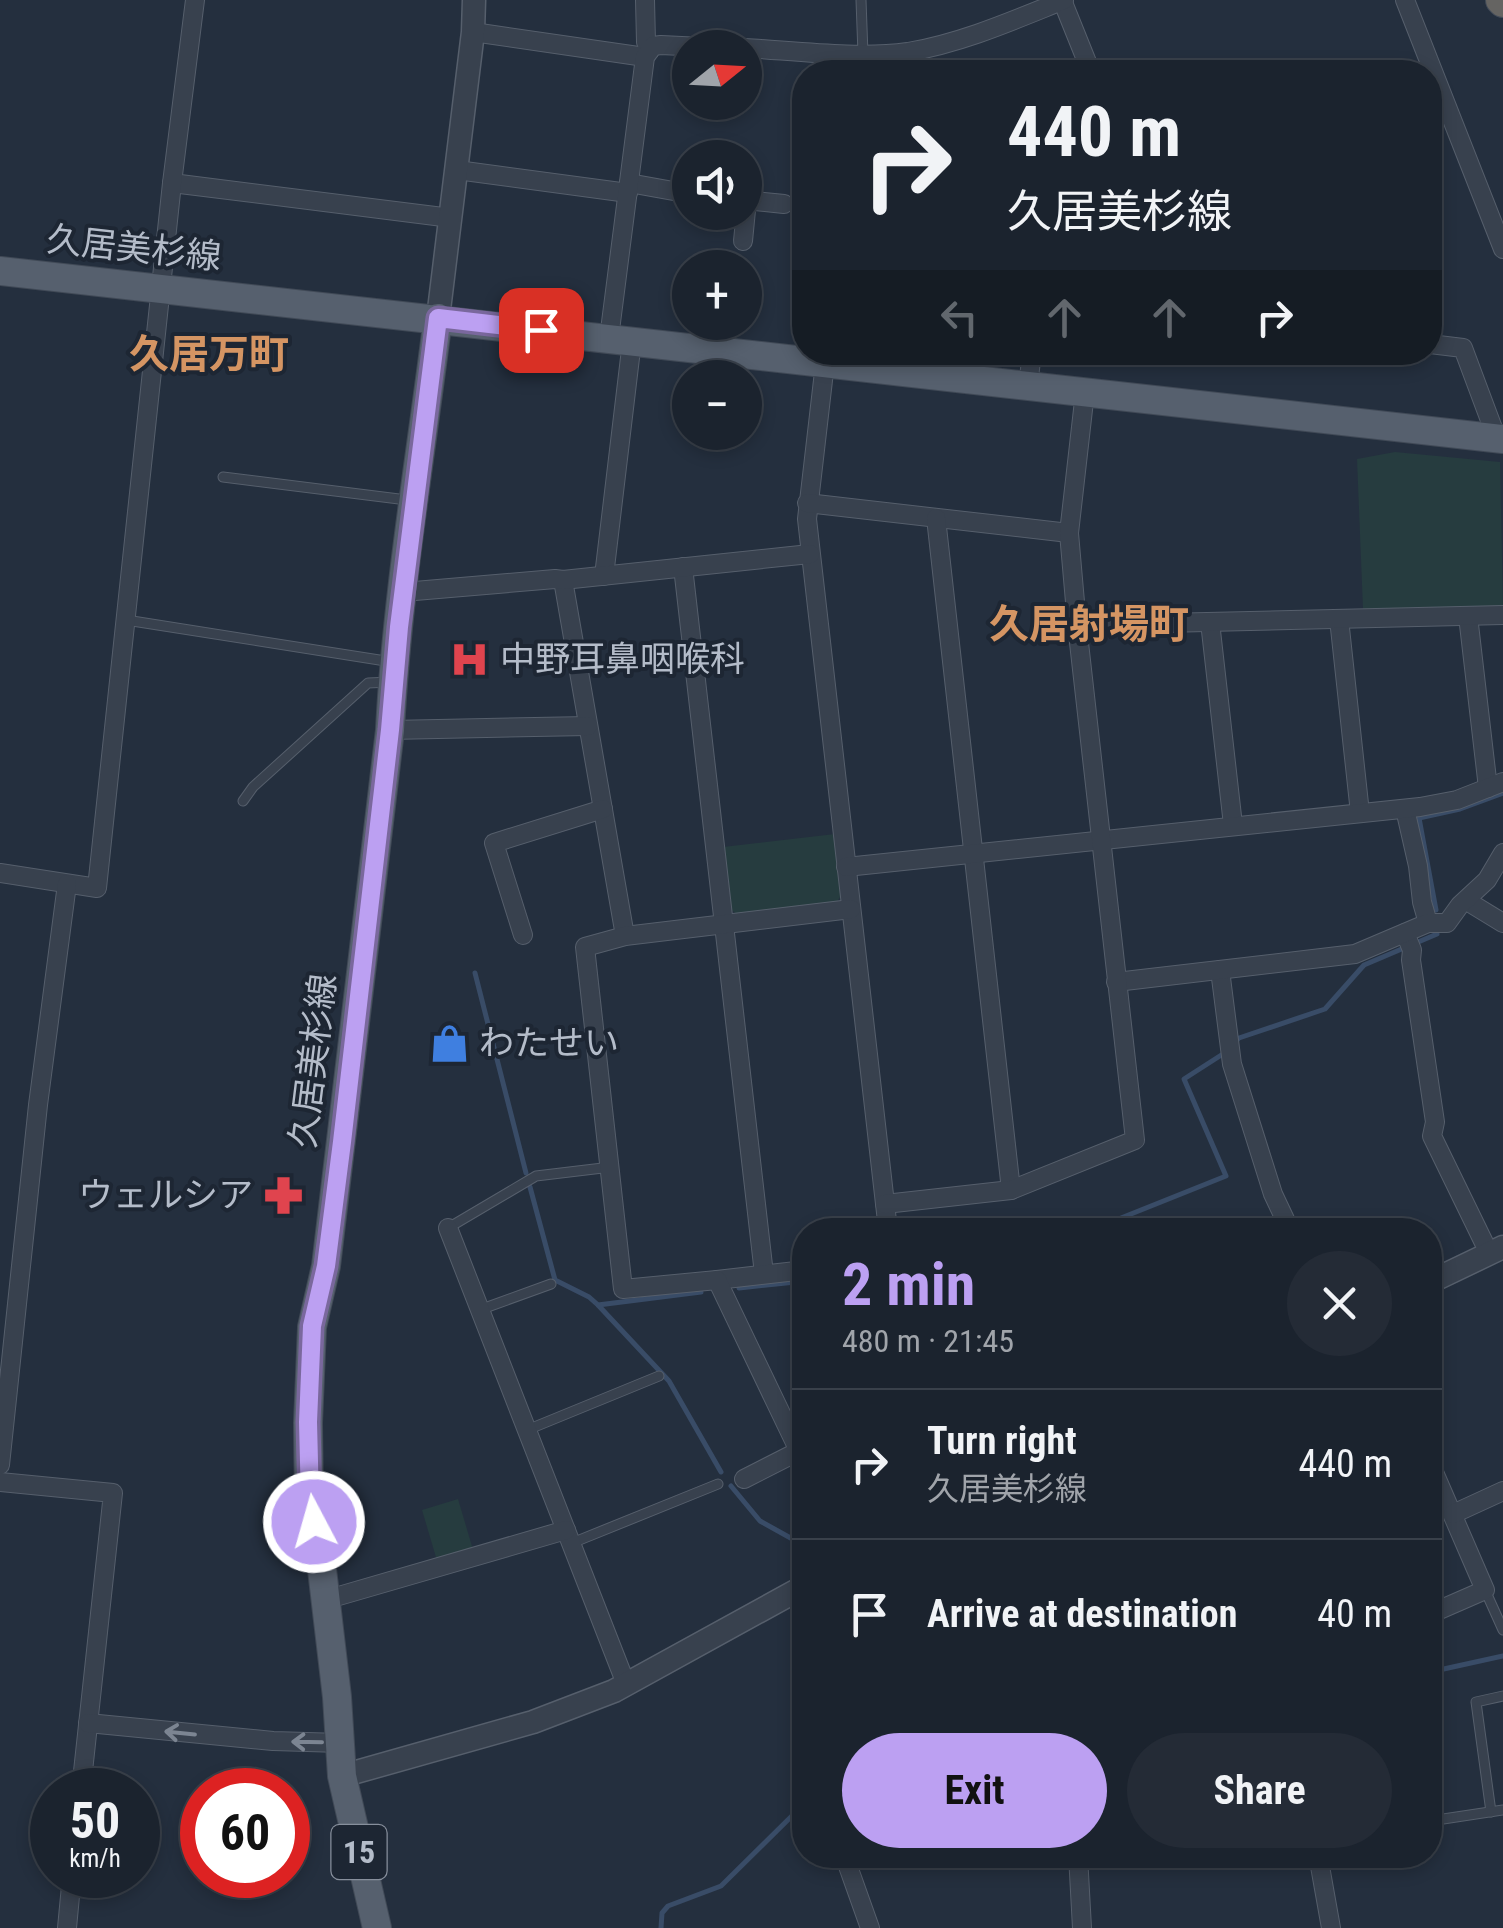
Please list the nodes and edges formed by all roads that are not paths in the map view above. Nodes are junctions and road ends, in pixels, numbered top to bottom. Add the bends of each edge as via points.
1 (194, 0) edge
2 (474, 0) edge
3 (645, 0) edge
4 (860, 0) edge
5 (1062, 0) edge
6 (1405, 0) edge
7 (474, 32) junction
8 (672, 45) edge
9 (762, 49) edge
10 (648, 54) junction
11 (863, 54) junction
12 (1085, 60) edge
13 (1429, 60) edge
14 (1442, 94) edge
15 (457, 170) junction
16 (172, 183) junction
17 (628, 188) junction
18 (672, 192) edge
19 (762, 202) edge
20 (784, 204) dead end
21 (451, 218) junction
22 (744, 230) edge
23 (743, 242) dead end
24 (1503, 249) edge
25 (0, 271) edge
26 (161, 289) junction
27 (438, 318) junction
28 (621, 340) junction
29 (1442, 345) edge
30 (792, 359) edge
31 (824, 365) edge
32 (842, 365) edge
33 (1030, 365) edge
34 (1028, 386) junction
35 (1085, 392) junction
36 (1500, 439) edge
37 (223, 477) dead end
38 (415, 501) junction
39 (808, 503) junction
40 (936, 518) junction
41 (1069, 533) junction
42 (810, 554) junction
43 (683, 567) junction
44 (604, 576) junction
45 (563, 580) junction
46 (403, 592) junction
47 (1503, 615) edge
48 (1468, 616) junction
49 (124, 619) junction
50 (1339, 619) junction
51 (1210, 622) junction
52 (1077, 625) junction
53 (394, 672) junction
54 (588, 726) junction
55 (390, 730) junction
56 (1495, 784) edge
57 (243, 801) dead end
58 (603, 809) junction
59 (1405, 809) junction
60 (1360, 813) junction
61 (1234, 825) junction
62 (1101, 840) junction
63 (1503, 853) edge
64 (973, 854) junction
65 (846, 866) junction
66 (0, 873) edge
67 (67, 884) junction
68 (1466, 901) junction
69 (851, 908) junction
70 (1428, 923) junction
71 (1503, 923) edge
72 (724, 924) junction
73 (524, 935) dead end
74 (625, 936) junction
75 (1408, 940) junction
76 (1220, 970) junction
77 (1116, 982) junction
78 (611, 1167) junction
79 (1012, 1190) junction
80 (885, 1204) junction
81 (887, 1218) edge
82 (1284, 1218) edge
83 (448, 1228) joint
84 (1499, 1248) edge
85 (792, 1271) edge
86 (764, 1274) junction
87 (1442, 1276) edge
88 (717, 1280) junction
89 (551, 1284) dead end
90 (482, 1309) junction
91 (659, 1376) dead end
92 (792, 1429) edge
93 (528, 1430) junction
94 (792, 1454) edge
95 (0, 1465) edge
96 (744, 1479) dead end
97 (0, 1482) edge
98 (718, 1484) dead end
99 (1442, 1490) edge
100 (1503, 1491) edge
101 (1453, 1514) junction
102 (569, 1536) junction
103 (1486, 1590) junction
104 (792, 1593) edge
105 (325, 1600) junction
106 (1442, 1609) edge
107 (1503, 1630) edge
108 (626, 1684) junction
109 (1503, 1696) edge
110 (88, 1723) junction
111 (341, 1743) junction
112 (84, 1768) edge
113 (342, 1776) junction
114 (1503, 1810) edge
115 (1491, 1812) junction
116 (1442, 1819) edge
117 (849, 1868) edge
118 (1079, 1868) edge
119 (1320, 1868) edge
120 (70, 1898) edge
121 (67, 1928) edge
122 (376, 1928) edge
123 (870, 1928) edge
124 (1082, 1928) edge
125 (1331, 1928) edge

1 - 16 street
2 - 7 street
3 - 10 street
4 - 11 lane
5 - 11 street via 908,52
5 - 12 street
6 - 13 street
7 - 10 street
7 - 15 street
8 - 10 street via 653,46
9 - 11 street
10 - 17 street
14 - 24 street
15 - 17 street
15 - 21 street
16 - 21 street
16 - 26 street
17 - 18 street
17 - 28 street
19 - 20 street
21 - 27 street
22 - 23 street
25 - 26 main road, 久居美杉線
26 - 27 main road, 久居美杉線
26 - 49 street
27 - 28 main road, 久居美杉線
27 - 38 main road, 久居美杉線 / 15
28 - 30 main road, 久居美杉線
28 - 44 street
29 - 36 street via 1463,348
31 - 39 street
32 - 34 main road, 久居美杉線
33 - 34 street
34 - 35 main road, 久居美杉線
35 - 36 main road, 久居美杉線
35 - 41 street
37 - 38 lane
38 - 46 main road, 久居美杉線 / 15
39 - 40 street
39 - 42 street
40 - 41 street
40 - 64 street
41 - 52 street
42 - 43 street
42 - 65 street
43 - 44 street
43 - 72 street
44 - 45 street
45 - 46 street
45 - 54 street
46 - 53 main road, 久居美杉線 / 15
47 - 48 street
48 - 50 street
48 - 56 street
49 - 53 lane
49 - 67 street via 97,888
50 - 51 street
50 - 60 street
51 - 52 street
51 - 61 street
52 - 62 street
53 - 55 main road, 久居美杉線 / 15
53 - 57 lane via 368,683
54 - 55 street
54 - 58 street
55 - 105 main road, 久居美杉線 / 15 via 326,1266 312,1326 310,1502
56 - 59 street via 1457,800
58 - 73 street via 494,842
58 - 74 street
59 - 60 street
59 - 70 street
60 - 61 street
61 - 62 street
62 - 64 street
62 - 77 street
63 - 68 street
64 - 65 street
64 - 79 street
65 - 69 street
66 - 67 street
67 - 95 street
68 - 70 street via 1446,922
68 - 71 street
69 - 72 street
69 - 80 street
70 - 75 street
72 - 74 street
72 - 86 street
74 - 78 street via 585,947
75 - 76 street via 1355,954
75 - 84 street via 1432,1136
76 - 77 street
76 - 82 street via 1230,1046
77 - 79 street via 1135,1140
78 - 83 lane via 536,1176
78 - 88 street via 624,1289
79 - 80 street
80 - 81 street
83 - 90 street
84 - 87 street
85 - 86 street
86 - 88 street
88 - 92 street
89 - 90 lane
90 - 93 street
91 - 93 lane
93 - 102 street
94 - 96 street
97 - 110 street via 112,1494
98 - 102 lane
99 - 101 street
100 - 101 street
101 - 103 street
102 - 105 street
102 - 108 street
103 - 106 street
103 - 107 lane
104 - 108 street
105 - 111 main road, 久居美杉線 / 15
108 - 113 street via 534,1722
109 - 115 lane via 1476,1702
111 -> 110 street
110 - 112 street
111 - 113 main road, 久居美杉線 / 15
113 - 122 main road, 久居美杉線 / 15
114 - 115 lane
115 - 116 lane
117 - 123 street
118 - 124 street
119 - 125 street
120 - 121 street

